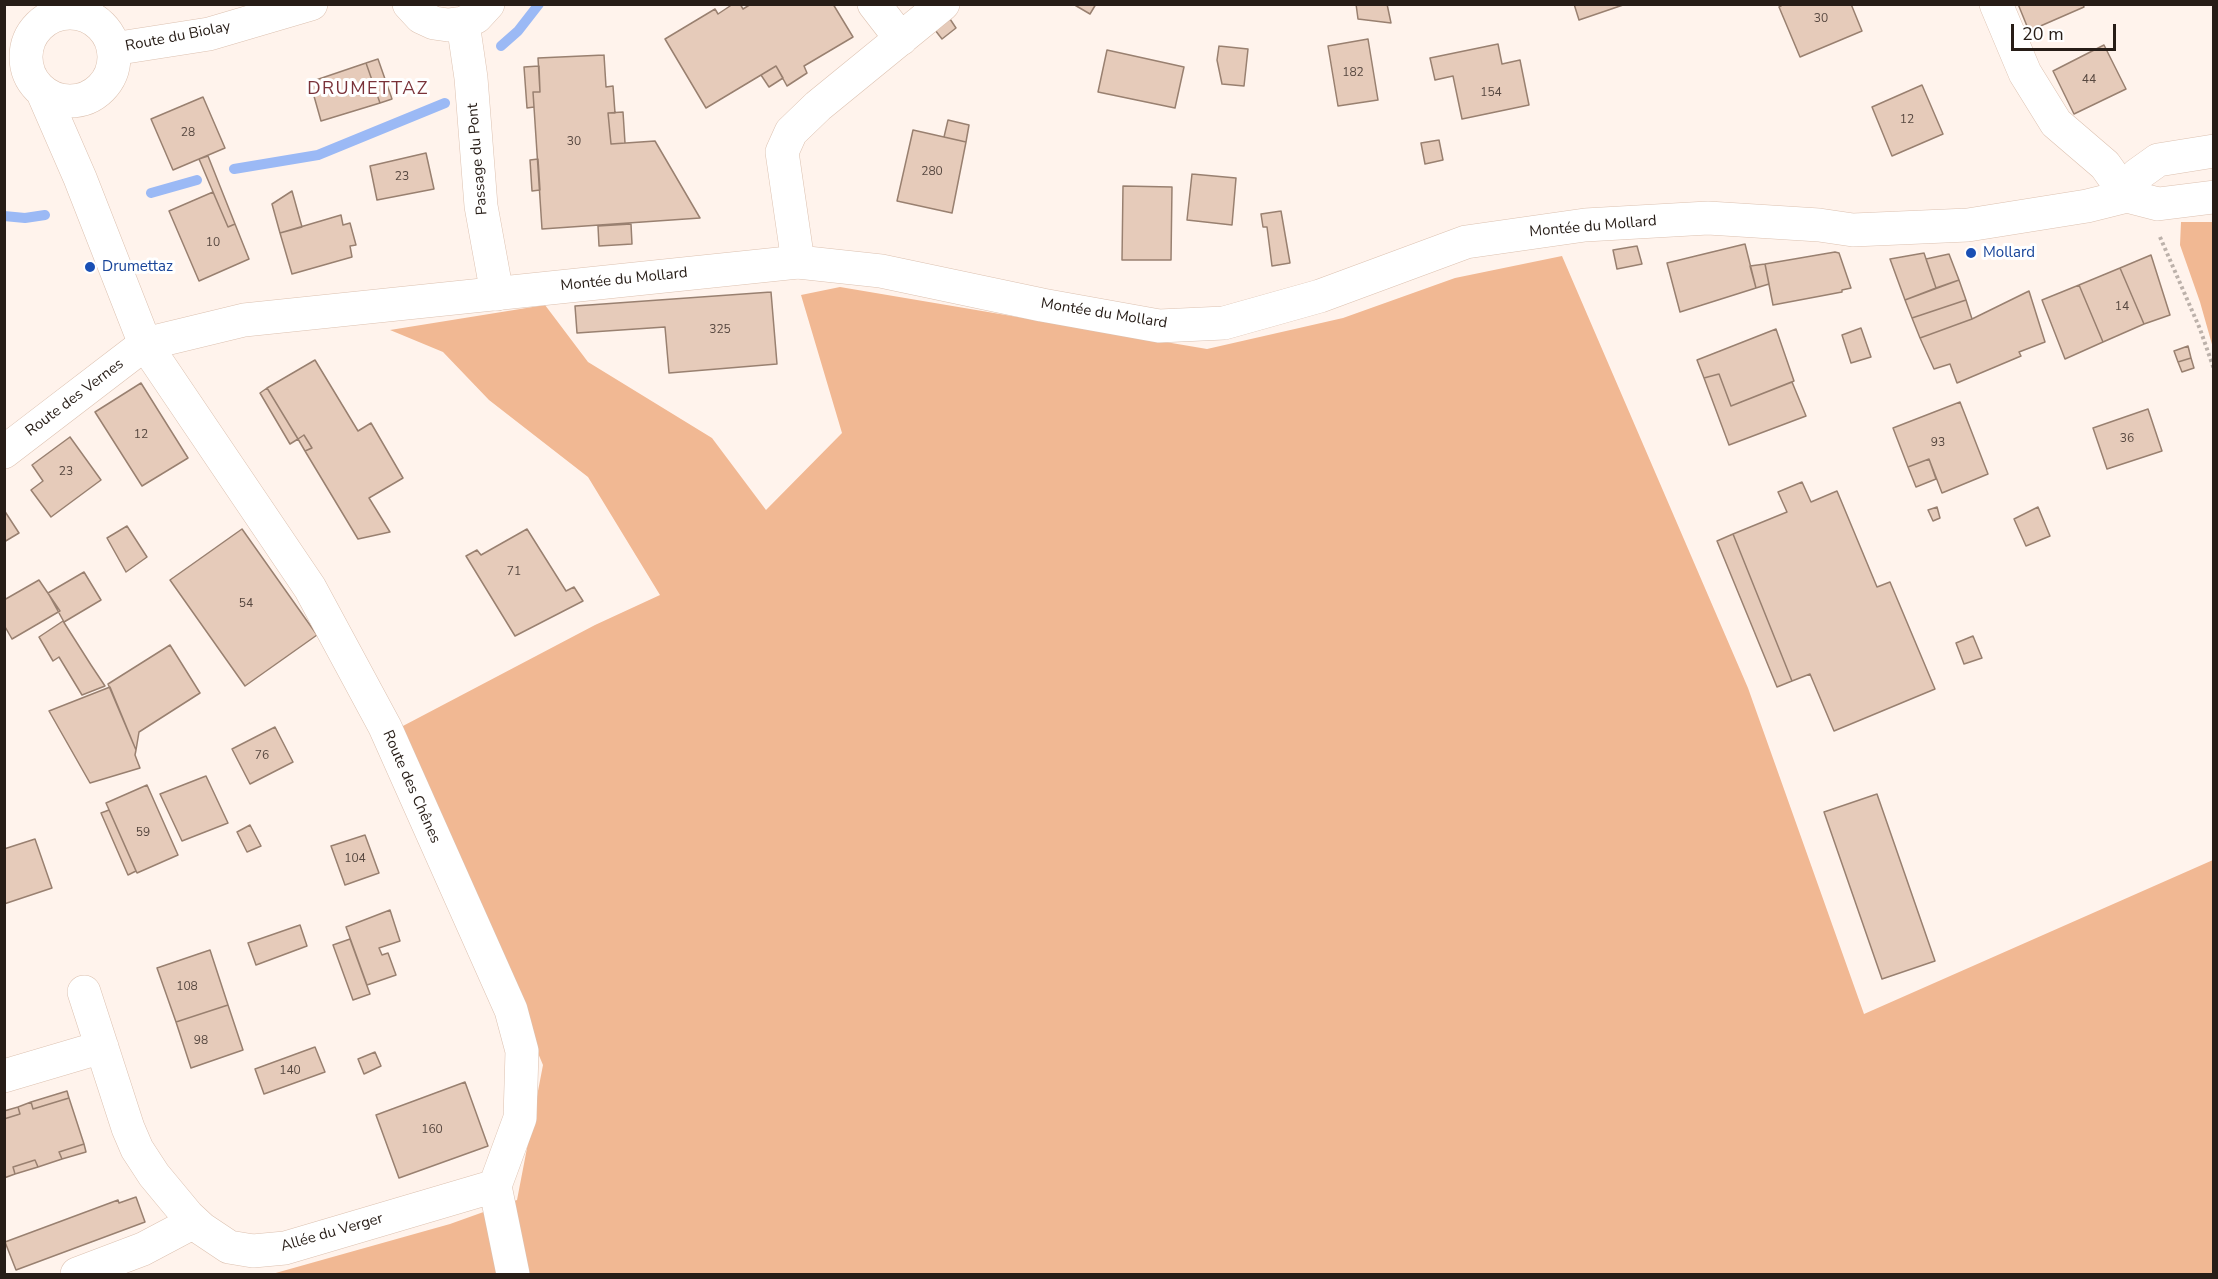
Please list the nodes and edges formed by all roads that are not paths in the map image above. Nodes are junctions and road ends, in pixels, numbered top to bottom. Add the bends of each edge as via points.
1 (311, 4) edge
2 (409, 4) edge
3 (874, 4) edge
4 (943, 4) edge
5 (1996, 4) edge
6 (64, 9) edge
7 (476, 14) edge
8 (901, 39) junction
9 (113, 58) junction
10 (22, 70) edge
11 (82, 100) junction
12 (2214, 151) edge
13 (80, 178) junction
14 (2127, 196) junction
15 (2214, 197) edge
16 (798, 262) junction
17 (497, 294) junction
18 (145, 345) junction
19 (4, 452) edge
20 (84, 992) dead end
21 (102, 1047) junction
22 (4, 1076) edge
23 (495, 1186) junction
24 (194, 1222) junction
25 (77, 1275) edge
26 (513, 1275) edge

1 - 9 street, Route du Biolay
2 - 7 street via 421,17 434,23 448,25
3 - 8 street
4 - 8 street
5 - 14 street via 2025,73 2056,123 2105,165
6 - 9 street via 99,24 108,35
6 - 10 street via 34,31
7 - 17 street, Passage du Pont via 471,78 481,206
8 - 16 street via 791,132 782,152
9 - 11 street via 104,85
10 - 11 street via 56,99
10 - 13 street, Route des Chênes
11 - 13 street
12 - 14 street via 2158,160 2137,175
13 - 18 street, Route des Chênes
14 - 15 street, Montée du Mollard via 2158,204
14 - 16 street, Montée du Mollard via 2087,207 1968,225 1853,230 1708,218 1585,225 1466,242 1320,296 1224,323 1159,326 881,271
16 - 17 street, Montée du Mollard
17 - 18 street, Montée du Mollard via 244,320
18 - 19 street, Route des Vernes
18 - 23 street, Route des Chênes via 310,588 385,727 511,1010 522,1051 520,1118
20 - 21 street, Allée du Verger
21 - 22 street
21 - 24 street, Allée du Verger via 137,1149
23 - 24 street, Allée du Verger via 285,1248 254,1251 229,1246
23 - 26 street
24 - 25 street via 143,1250

